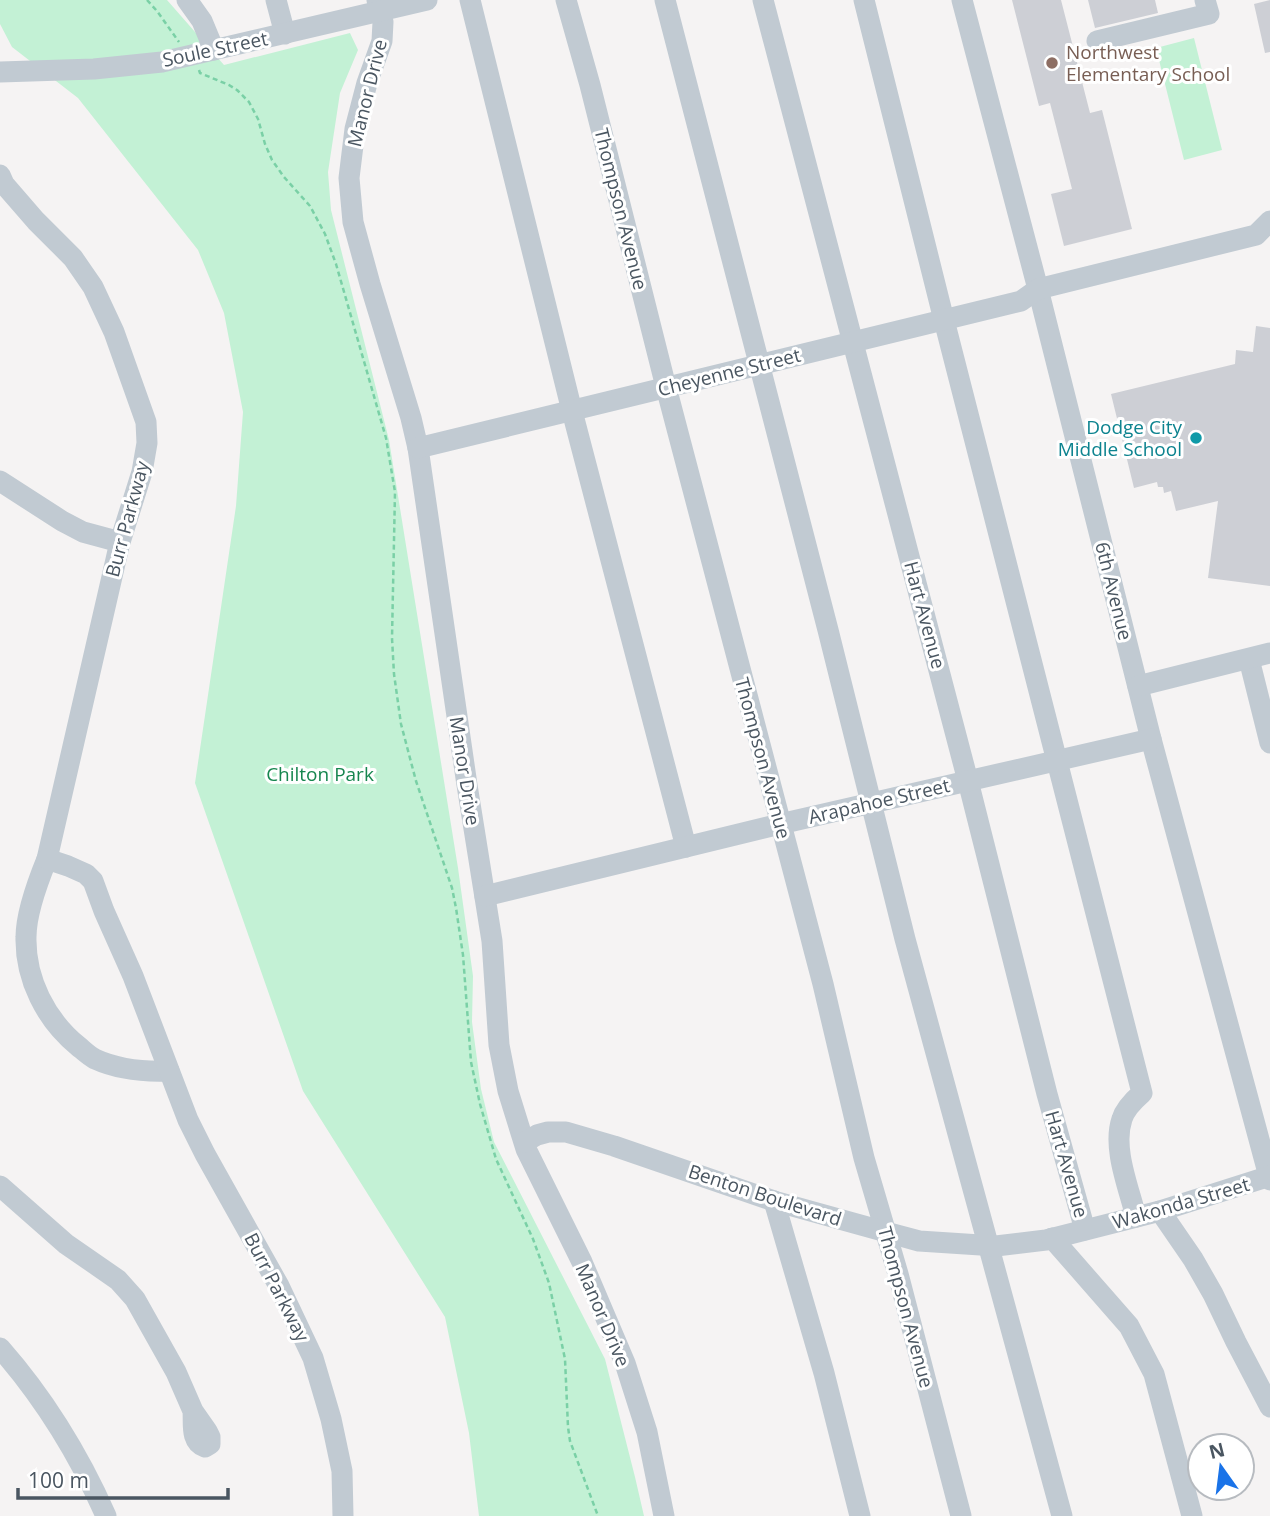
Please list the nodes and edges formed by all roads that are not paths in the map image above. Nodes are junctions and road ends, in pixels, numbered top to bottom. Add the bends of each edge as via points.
1 (187, 0) edge
2 (276, 0) edge
3 (427, 0) edge
4 (470, 0) edge
5 (566, 0) edge
6 (665, 0) edge
7 (764, 0) edge
8 (864, 0) edge
9 (962, 0) edge
10 (1205, 0) edge
11 (378, 6) edge
12 (285, 34) junction
13 (1097, 41) dead end
14 (214, 51) junction
15 (0, 72) edge
16 (0, 175) edge
17 (1270, 221) edge
18 (1038, 289) junction
19 (944, 320) junction
20 (853, 342) junction
21 (759, 365) junction
22 (666, 387) junction
23 (572, 411) junction
24 (418, 448) junction
25 (0, 481) edge
26 (120, 542) junction
27 (1270, 653) edge
28 (1248, 659) junction
29 (1138, 686) junction
30 (1151, 739) junction
31 (1270, 743) edge
32 (1057, 761) junction
33 (968, 781) junction
34 (871, 803) junction
35 (780, 824) junction
36 (685, 847) junction
37 (47, 859) junction
38 (485, 897) junction
39 (170, 1071) junction
40 (525, 1142) junction
41 (1270, 1178) edge
42 (0, 1186) edge
43 (774, 1201) junction
44 (1160, 1211) junction
45 (1136, 1217) junction
46 (1085, 1230) junction
47 (886, 1232) junction
48 (1052, 1238) junction
49 (988, 1245) junction
50 (0, 1348) edge
51 (1270, 1407) edge
52 (193, 1410) dead end
53 (106, 1516) edge
54 (343, 1516) edge
55 (664, 1516) edge
56 (860, 1516) edge
57 (961, 1516) edge
58 (1062, 1516) edge
59 (1192, 1516) edge

1 - 14 street
2 - 12 street
3 - 11 street, Soule Street
4 - 23 street
5 - 22 street, Thompson Avenue
6 - 21 street
7 - 20 street, Hart Avenue
8 - 19 street
9 - 18 street, 6th Avenue
10 - 13 street via 1209,14
11 - 12 street, Soule Street
11 - 24 street, Manor Drive via 382,41 355,129 349,178 353,222
12 - 14 street, Soule Street
14 - 15 street, Soule Street via 94,69
16 - 26 street, Burr Parkway via 93,287 146,422 142,472
17 - 18 street, Cheyenne Street via 1256,235
18 - 19 street, Cheyenne Street via 1021,301
18 - 29 street, 6th Avenue
19 - 20 street, Cheyenne Street
19 - 32 street
20 - 21 street, Cheyenne Street
20 - 33 street, Hart Avenue
21 - 22 street, Cheyenne Street
21 - 34 street
22 - 23 street, Cheyenne Street
22 - 35 street, Thompson Avenue
23 - 24 street, Cheyenne Street
23 - 36 street
24 - 38 street, Manor Drive
25 - 26 street via 83,532
26 - 37 street, Burr Parkway
27 - 28 street
28 - 29 street
28 - 31 street
29 - 30 street, 6th Avenue
30 - 32 street, Arapahoe Street
30 - 41 street, 6th Avenue
32 - 33 street, Arapahoe Street
32 - 45 street via 1142,1093 1122,1118 1119,1132 1119,1150
33 - 34 street, Arapahoe Street
33 - 46 street, Hart Avenue
34 - 35 street, Arapahoe Street
34 - 49 street
35 - 36 street, Arapahoe Street
35 - 47 street, Thompson Avenue
36 - 38 street, Arapahoe Street
37 - 39 street, Burr Parkway via 93,881
37 - 39 street, Burr Parkway via 25,936 29,971 44,1009 63,1034 93,1058 122,1068
38 - 40 street, Manor Drive via 499,1045
39 - 54 street, Burr Parkway via 188,1120 313,1358 342,1471
40 - 43 street, Benton Boulevard via 548,1132 566,1132
40 - 55 street, Manor Drive via 625,1363 647,1432
41 - 44 street, Wakonda Street
42 - 52 street via 66,1244 118,1280 135,1299
43 - 47 street, Benton Boulevard
43 - 56 street
44 - 45 street, Wakonda Street
44 - 51 street via 1213,1294
45 - 46 street, Wakonda Street
46 - 48 street, Wakonda Street
47 - 49 street, Benton Boulevard via 919,1241
47 - 57 street, Thompson Avenue
48 - 49 street, Benton Boulevard
48 - 59 street, Hart Avenue via 1129,1326 1154,1374
49 - 58 street
50 - 53 street via 59,1427

